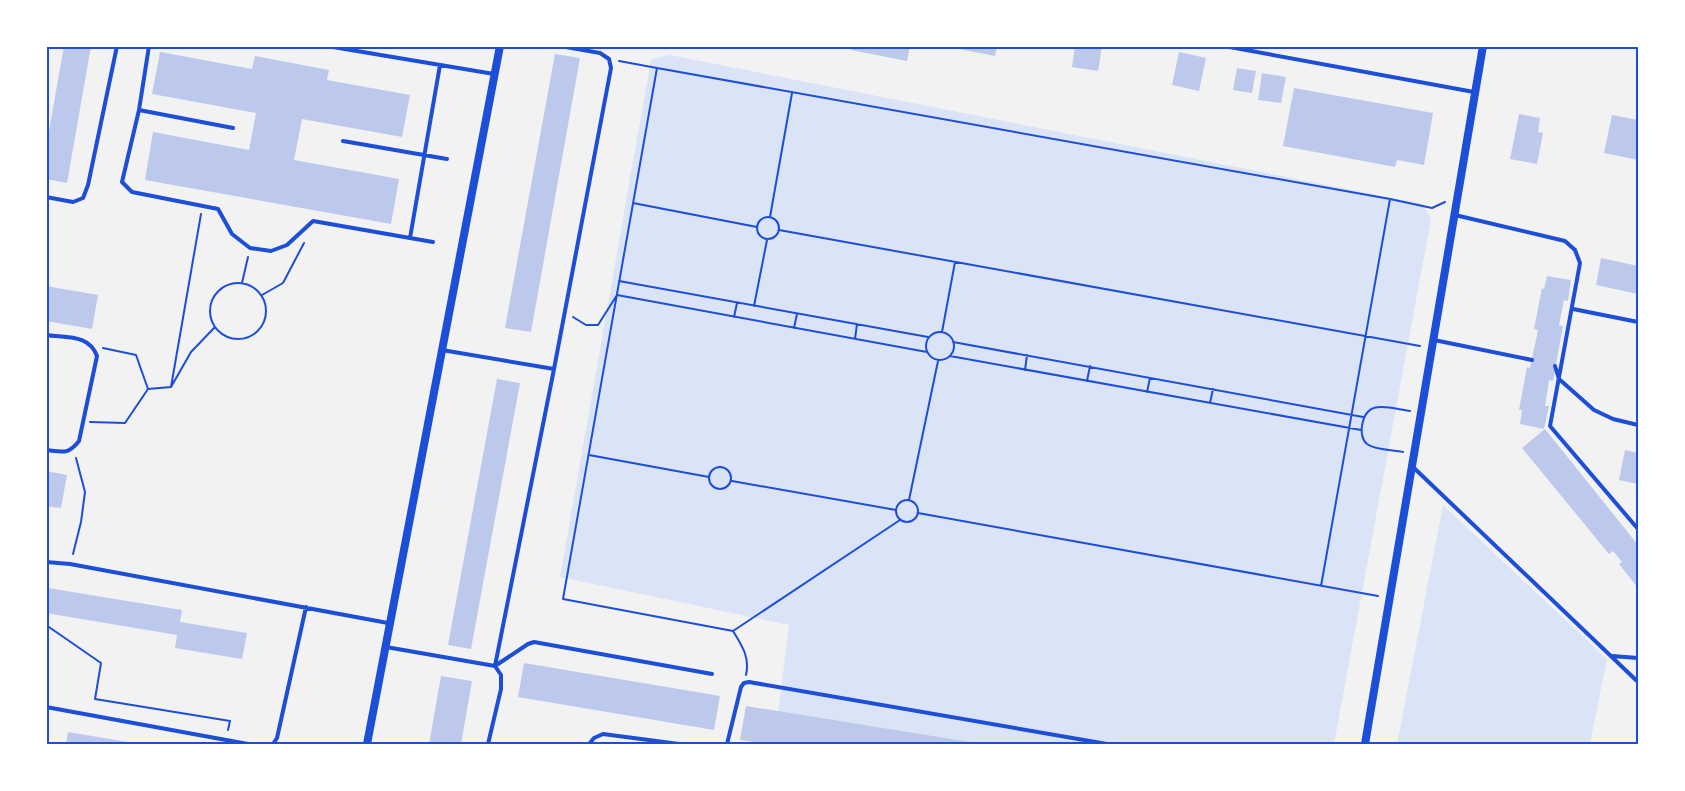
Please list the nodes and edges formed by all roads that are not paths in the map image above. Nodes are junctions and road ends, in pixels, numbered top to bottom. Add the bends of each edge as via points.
1 (117, 46) edge
2 (149, 46) edge
3 (327, 46) edge
4 (500, 46) edge
5 (560, 46) edge
6 (1224, 46) edge
7 (1483, 46) edge
8 (440, 65) junction
9 (495, 74) junction
10 (1476, 93) junction
11 (139, 110) junction
12 (233, 128) dead end
13 (343, 141) dead end
14 (425, 155) junction
15 (447, 159) dead end
16 (46, 197) edge
17 (1455, 215) junction
18 (410, 238) junction
19 (433, 242) dead end
20 (1573, 309) junction
21 (1638, 322) edge
22 (46, 334) edge
23 (1433, 344) junction
24 (442, 350) junction
25 (1532, 360) dead end
26 (1556, 366) dead end
27 (554, 369) junction
28 (1559, 378) junction
29 (1638, 425) edge
30 (46, 450) edge
31 (1413, 466) junction
32 (1638, 528) edge
33 (46, 561) edge
34 (306, 607) junction
35 (390, 623) junction
36 (386, 646) junction
37 (1610, 656) junction
38 (1638, 658) edge
39 (495, 666) junction
40 (711, 674) dead end
41 (1638, 682) edge
42 (46, 707) edge
43 (1067, 738) junction
44 (248, 744) edge
45 (273, 744) edge
46 (367, 744) edge
47 (488, 744) edge
48 (589, 744) edge
49 (679, 744) edge
50 (728, 744) edge
51 (1061, 744) edge
52 (1107, 744) edge
53 (1365, 744) edge

1 - 16 lane via 82,198 73,202
2 - 11 lane
3 - 8 lane
4 - 9 street
5 - 27 lane via 600,53 609,59 610,68
6 - 10 lane
7 - 10 street
8 - 9 lane
8 - 14 lane
9 - 24 street
10 - 17 street
11 - 12 lane
11 - 18 lane via 122,182 132,192 218,209 232,234 250,248 271,251 287,245 313,221
13 - 14 lane
14 - 15 lane
14 - 18 lane
17 - 20 lane via 1565,241 1575,250 1580,263
17 - 23 street
18 - 19 lane
20 - 21 lane
20 - 28 lane
22 - 30 lane via 85,340 97,356 79,441 65,452
23 - 25 lane
23 - 31 street
24 - 27 lane
24 - 35 street
26 - 28 lane
27 - 39 lane
28 - 29 lane via 1594,410
28 - 32 lane via 1550,426
31 - 37 lane
31 - 53 street
33 - 34 lane
34 - 35 lane
34 - 45 lane
35 - 36 street
36 - 39 lane
36 - 46 street
37 - 38 lane
37 - 41 lane
39 - 40 lane via 534,642
39 - 47 lane via 501,675 501,688
42 - 44 lane
43 - 50 lane via 744,683
43 - 51 lane
43 - 52 lane
48 - 49 lane via 603,734

